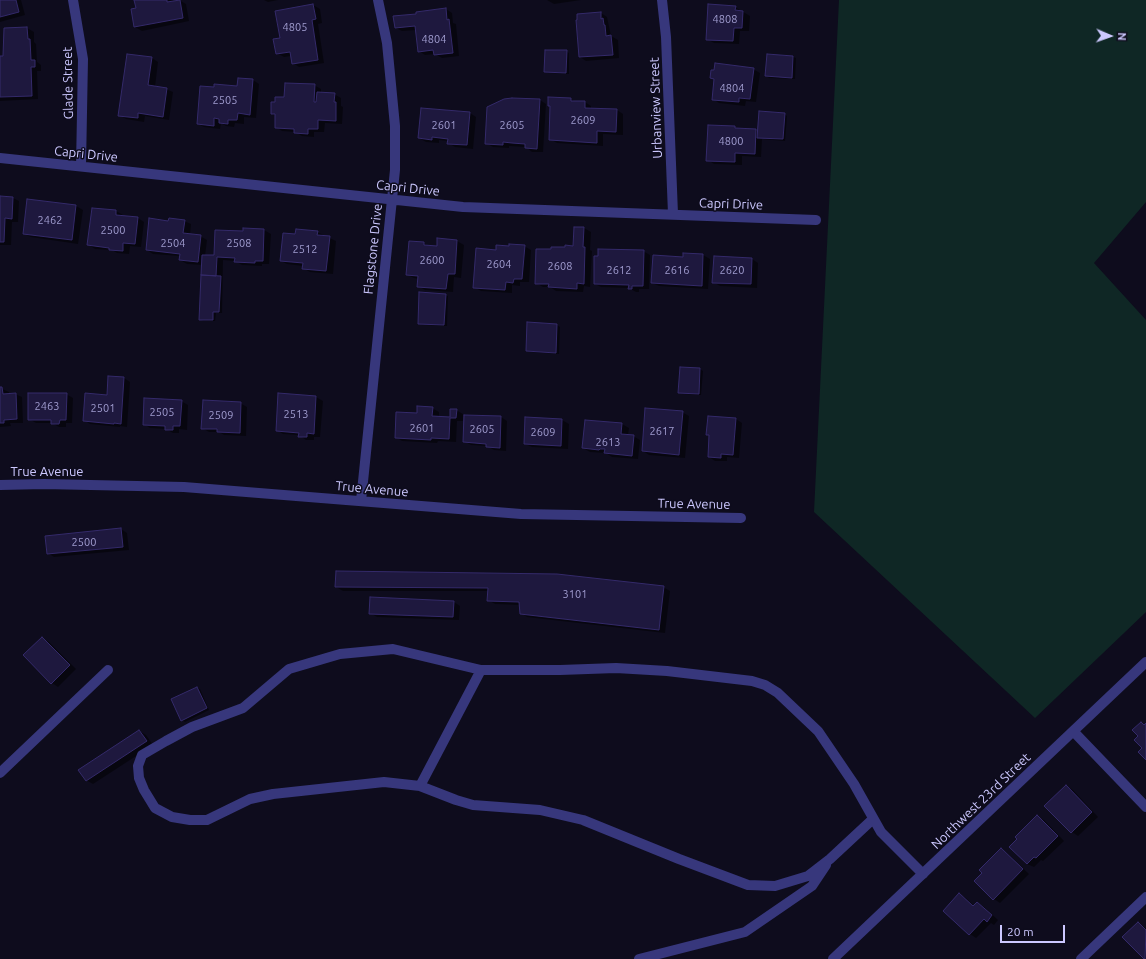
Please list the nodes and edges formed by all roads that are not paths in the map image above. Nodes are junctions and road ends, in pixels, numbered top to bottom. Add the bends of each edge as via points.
1 (73, 0) edge
2 (378, 0) edge
3 (662, 0) edge
4 (0, 158) edge
5 (81, 166) junction
6 (391, 200) junction
7 (673, 214) junction
8 (816, 220) dead end
9 (0, 485) edge
10 (361, 501) junction
11 (741, 518) dead end
12 (1146, 662) edge
13 (108, 670) dead end
14 (481, 670) junction
15 (1073, 731) junction
16 (0, 773) edge
17 (420, 786) junction
18 (1146, 807) edge
19 (873, 819) junction
20 (830, 859) junction
21 (923, 874) junction
22 (1146, 897) edge
23 (639, 959) edge
24 (834, 959) edge
25 (1081, 959) edge

1 - 5 street, Glade Street via 83,59
2 - 6 street, Flagstone Drive via 387,44 395,126
3 - 7 street, Urbanview Street
4 - 5 street, Capri Drive
5 - 6 street, Capri Drive
6 - 7 street, Capri Drive via 463,206
6 - 10 street, Flagstone Drive
7 - 8 street, Capri Drive
9 - 10 street, True Avenue via 184,487
10 - 11 street, True Avenue via 521,514
12 - 15 street, Northwest 23rd Street
13 - 16 street
14 - 17 street
14 - 17 street via 393,649 340,654 289,669 243,708 192,727 166,741 142,755 138,766 139,778 155,808 172,817 190,820 207,820 250,799 273,794 384,782
14 - 19 street via 616,668 668,671 752,681 765,685 778,693 818,731 854,784
15 - 18 street
15 - 21 street, Northwest 23rd Street
17 - 20 street via 473,805 540,810 583,820 748,885 774,886 808,876
19 - 20 street
19 - 21 street via 880,832
20 - 23 street via 812,886 745,932
21 - 24 street, Northwest 23rd Street
22 - 25 street

